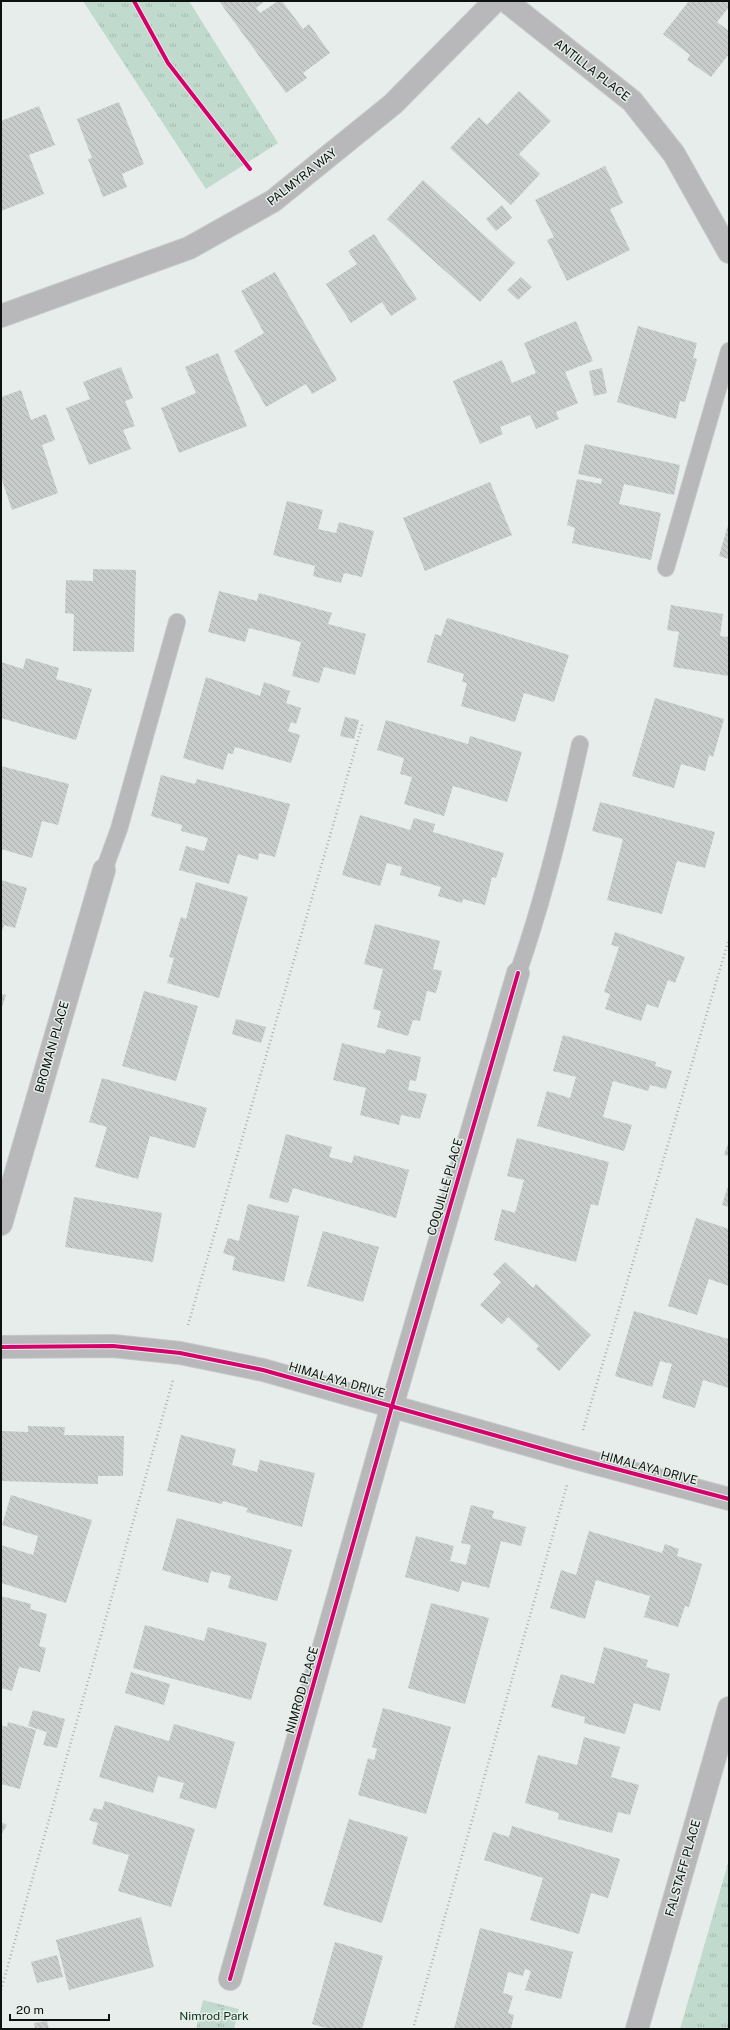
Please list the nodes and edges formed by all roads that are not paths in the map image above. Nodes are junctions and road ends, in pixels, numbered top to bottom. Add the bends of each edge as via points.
1 (495, 1) edge
2 (506, 1) edge
3 (729, 252) edge
4 (1, 316) edge
5 (729, 351) edge
6 (666, 568) dead end
7 (177, 622) dead end
8 (580, 744) dead end
9 (104, 870) joint
10 (518, 973) joint
11 (1, 1224) edge
12 (1, 1347) edge
13 (392, 1406) junction
14 (729, 1499) edge
15 (729, 1708) edge
16 (230, 1979) dead end
17 (637, 2029) edge

1 - 4 street, PALMYRA WAY via 392,104 273,201 189,248
2 - 3 street, ANTILLA PLACE via 632,101 674,154
5 - 6 lane
7 - 9 lane via 119,829
8 - 10 lane via 560,832
9 - 11 street, BROMAN PLACE
10 - 13 street, COQUILLE PLACE
12 - 13 street, HIMALAYA DRIVE via 113,1346 180,1353 263,1370
13 - 14 street, HIMALAYA DRIVE
13 - 16 street, NIMROD PLACE
15 - 17 street, FALSTAFF PLACE

